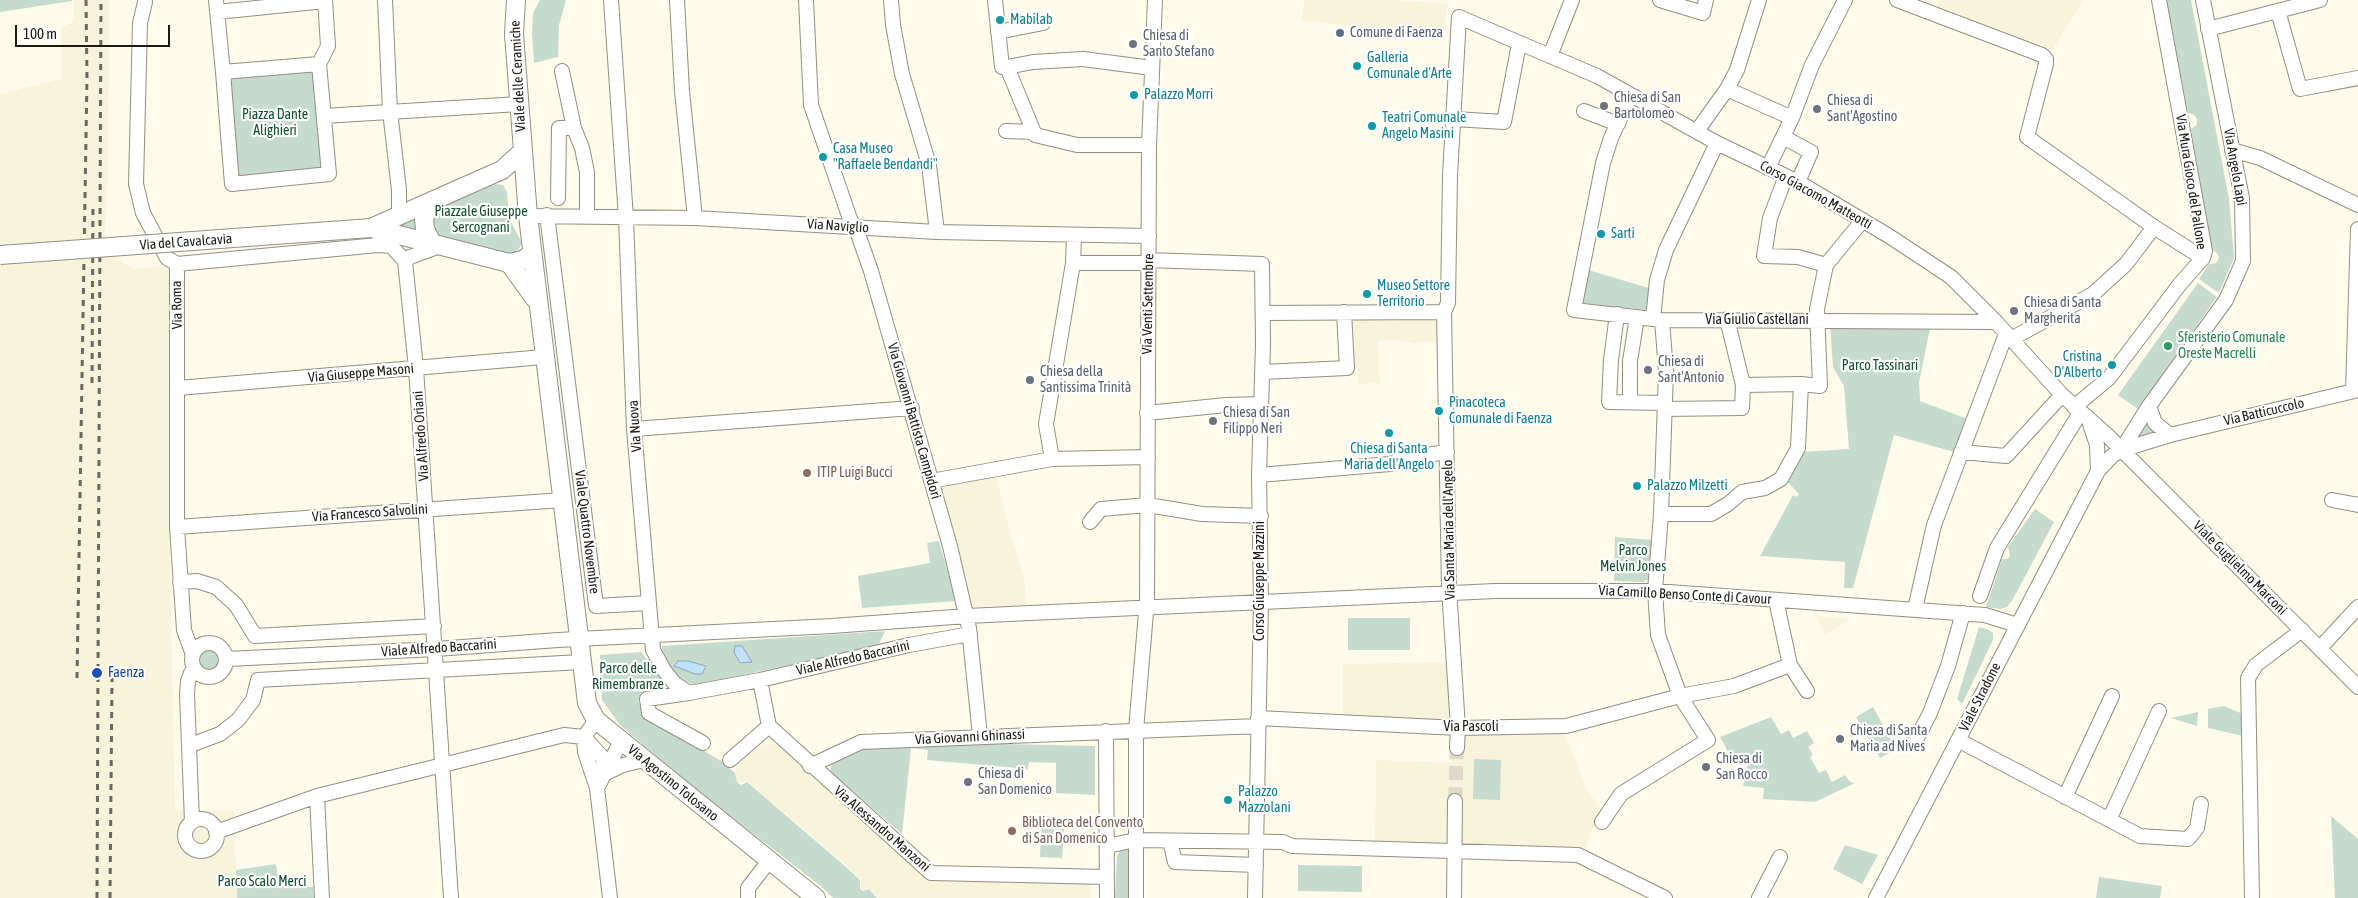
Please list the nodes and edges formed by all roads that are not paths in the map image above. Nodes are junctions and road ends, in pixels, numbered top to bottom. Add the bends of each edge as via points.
1 (148, 0) edge
2 (384, 0) edge
3 (516, 0) edge
4 (611, 0) edge
5 (677, 0) edge
6 (806, 0) edge
7 (891, 0) edge
8 (995, 0) edge
9 (1155, 0) edge
10 (1572, 0) edge
11 (1660, 0) edge
12 (1706, 0) edge
13 (1759, 0) edge
14 (1845, 0) edge
15 (1897, 0) edge
16 (2159, 0) edge
17 (2202, 0) edge
18 (2320, 0) edge
19 (325, 1) edge
20 (216, 6) edge
21 (2278, 11) junction
22 (1458, 17) joint
23 (1042, 23) dead end
24 (2208, 29) junction
25 (998, 32) junction
26 (1519, 44) junction
27 (1550, 56) junction
28 (319, 64) junction
29 (1007, 68) junction
30 (1152, 68) junction
31 (562, 71) dead end
32 (222, 72) junction
33 (2358, 78) edge
34 (1727, 89) junction
35 (1631, 95) junction
36 (519, 104) junction
37 (390, 111) junction
38 (1584, 111) dead end
39 (324, 116) junction
40 (1792, 118) junction
41 (1454, 119) junction
42 (1618, 124) junction
43 (574, 128) junction
44 (1006, 131) dead end
45 (1034, 132) junction
46 (1697, 132) junction
47 (1783, 137) junction
48 (1717, 142) junction
49 (1149, 145) junction
50 (2232, 150) junction
51 (523, 151) junction
52 (1768, 168) junction
53 (493, 174) junction
54 (1792, 179) junction
55 (558, 198) dead end
56 (430, 202) junction
57 (2358, 205) edge
58 (528, 216) junction
59 (547, 216) junction
60 (587, 216) junction
61 (399, 217) junction
62 (626, 218) junction
63 (695, 218) junction
64 (1863, 220) junction
65 (2154, 227) junction
66 (371, 228) junction
67 (855, 228) junction
68 (2358, 229) edge
69 (937, 232) junction
70 (1074, 236) junction
71 (1149, 236) junction
72 (437, 246) junction
73 (531, 246) junction
74 (0, 255) edge
75 (2203, 258) junction
76 (405, 261) junction
77 (1148, 262) junction
78 (509, 263) junction
79 (1073, 263) junction
80 (177, 264) junction
81 (1826, 265) junction
82 (536, 301) junction
83 (1344, 312) junction
84 (1444, 312) junction
85 (1263, 313) junction
86 (1617, 314) junction
87 (1637, 317) junction
88 (1658, 319) junction
89 (1727, 319) junction
90 (559, 320) junction
91 (1818, 320) junction
92 (1996, 322) junction
93 (540, 323) junction
94 (2009, 336) junction
95 (544, 357) junction
96 (416, 368) junction
97 (1262, 372) junction
98 (1801, 384) junction
99 (1743, 385) junction
100 (178, 388) junction
101 (2356, 390) edge
102 (2062, 395) junction
103 (1634, 402) junction
104 (1261, 404) junction
105 (1664, 406) junction
106 (2149, 406) junction
107 (912, 408) junction
108 (1147, 413) junction
109 (2081, 414) junction
110 (634, 429) junction
111 (574, 434) junction
112 (2170, 435) junction
113 (554, 436) junction
114 (2121, 450) junction
115 (1447, 452) junction
116 (1961, 452) junction
117 (1148, 457) junction
118 (1052, 459) junction
119 (2098, 471) junction
120 (1259, 474) junction
121 (931, 481) junction
122 (2087, 496) junction
123 (563, 500) junction
124 (2332, 500) dead end
125 (1148, 505) junction
126 (2358, 505) edge
127 (426, 509) junction
128 (1661, 514) junction
129 (1261, 516) junction
130 (1090, 522) dead end
131 (177, 527) junction
132 (180, 582) junction
133 (1654, 591) junction
134 (1449, 592) junction
135 (1980, 596) dead end
136 (1776, 600) junction
137 (1261, 602) junction
138 (649, 603) junction
139 (1146, 607) junction
140 (2358, 607) edge
141 (1914, 609) junction
142 (1963, 613) junction
143 (967, 616) junction
144 (2017, 625) junction
145 (434, 626) junction
146 (2302, 630) junction
147 (970, 634) junction
148 (652, 635) junction
149 (578, 639) junction
150 (2320, 648) junction
151 (436, 649) junction
152 (193, 655) junction
153 (226, 659) junction
154 (581, 662) junction
155 (1790, 665) junction
156 (196, 670) junction
157 (437, 671) junction
158 (760, 680) junction
159 (2358, 687) edge
160 (1807, 691) dead end
161 (689, 693) junction
162 (1680, 696) junction
163 (2112, 696) dead end
164 (2159, 711) dead end
165 (596, 720) junction
166 (1258, 722) junction
167 (769, 726) junction
168 (1458, 728) junction
169 (1136, 730) junction
170 (1106, 731) junction
171 (980, 736) junction
172 (584, 737) junction
173 (1958, 740) junction
174 (621, 741) junction
175 (189, 743) junction
176 (703, 743) dead end
177 (1914, 744) dead end
178 (1458, 748) tunnel mouth
179 (644, 760) junction
180 (730, 760) dead end
181 (444, 764) junction
182 (810, 766) junction
183 (604, 774) junction
184 (598, 788) junction
185 (317, 796) junction
186 (2064, 797) junction
187 (1455, 801) tunnel mouth
188 (2201, 804) dead end
189 (2109, 820) junction
190 (192, 822) junction
191 (1602, 822) dead end
192 (216, 832) junction
193 (1136, 840) junction
194 (1170, 841) junction
195 (1255, 843) junction
196 (1108, 846) junction
197 (1454, 850) junction
198 (1780, 857) dead end
199 (769, 861) junction
200 (1256, 865) junction
201 (1107, 877) junction
202 (322, 898) edge
203 (451, 898) edge
204 (610, 898) edge
205 (748, 898) edge
206 (816, 898) edge
207 (1107, 898) edge
208 (1136, 898) edge
209 (1255, 898) edge
210 (1454, 898) edge
211 (1665, 898) edge
212 (1759, 898) edge
213 (1876, 898) edge
214 (2252, 898) edge

1 - 80 street via 140,23 136,184 143,213 167,258
2 - 37 street
3 - 36 main road, Viale delle Ceramiche via 514,34
4 - 62 street, Via Nuova
5 - 63 street via 682,92
6 - 67 street, Via Giovanni Battista Campidori via 812,105
7 - 69 street via 892,25 902,74 929,164
8 - 25 street
9 - 30 street, Via Venti Settembre
10 - 27 street
11 - 12 street via 1703,13
13 - 34 street via 1737,70
14 - 40 street via 1812,65
15 - 65 street via 2046,58 2026,137
16 - 75 street, Via Mura Gioco del Pallone via 2205,251
17 - 24 street, Via Angelo Lapi
18 - 21 street
19 - 20 street
19 - 28 street via 328,46
20 - 32 street
21 - 24 street
21 - 33 street via 2300,89
22 - 26 street, Corso Giacomo Matteotti
22 - 41 street, Via Santa Maria dell'Angelo
23 - 25 street
24 - 50 street, Via Angelo Lapi
25 - 29 street via 1002,67
26 - 27 street, Corso Giacomo Matteotti
26 - 41 street via 1504,122
27 - 35 street, Corso Giacomo Matteotti
28 - 32 street
28 - 39 street
29 - 30 street via 1033,62 1083,59
29 - 45 street
30 - 49 street, Via Venti Settembre
31 - 43 street
32 - 39 street via 232,184 329,174
34 - 40 street
34 - 46 street
35 - 42 street
35 - 46 street, Corso Giacomo Matteotti
36 - 37 street
36 - 51 main road, Viale delle Ceramiche
37 - 39 street
37 - 61 street
38 - 42 street
40 - 47 street
41 - 84 street, Via Santa Maria dell'Angelo via 1448,303
42 - 86 street, Via Giulio Castellani via 1603,163 1574,310
43 - 55 street via 559,128
43 - 60 street via 587,172
44 - 45 street
45 - 49 street via 1035,135 1078,145
46 - 48 street, Corso Giacomo Matteotti
47 - 52 street
47 - 54 street via 1811,152
48 - 52 street, Corso Giacomo Matteotti
48 - 88 street via 1666,250 1657,280
49 - 71 street, Via Venti Settembre
50 - 57 street via 2260,158
50 - 106 street, Via Angelo Lapi via 2242,198 2244,260 2226,300
51 - 53 main road via 509,166
51 - 58 main road, Viale Quattro Novembre
52 - 54 street, Corso Giacomo Matteotti
53 - 56 main road
53 - 73 main road via 513,178 518,215
54 - 64 street, Corso Giacomo Matteotti
54 - 81 street via 1770,218 1764,256 1798,257
56 - 61 main road, Via del Cavalcavia
56 - 72 main road via 424,218 425,229
58 - 59 street, Via Naviglio
58 - 73 main road, Viale Quattro Novembre
59 - 60 street, Via Naviglio
59 - 90 street, Viale Quattro Novembre
60 - 62 street, Via Naviglio
61 - 66 main road, Via del Cavalcavia
62 - 63 street, Via Naviglio
62 - 110 street, Via Nuova
63 - 67 street, Via Naviglio
64 - 81 street
64 - 92 street, Corso Giacomo Matteotti via 1951,278
65 - 75 street
65 - 94 street via 2126,264 2093,294
66 - 72 main road, Via del Cavalcavia
66 - 74 main road, Via del Cavalcavia, bridge
67 - 69 street, Via Naviglio
67 - 107 street, Via Giovanni Battista Campidori via 872,271
68 - 101 street
69 - 70 street, Via Naviglio
70 - 71 street, Via Naviglio
70 - 79 street
71 - 77 street, Via Venti Settembre
72 - 76 street
72 - 78 main road
73 - 78 main road via 523,260
73 - 82 main road, Viale Quattro Novembre
75 - 109 street, Via Mura Gioco del Pallone
76 - 80 street, Via Roma via 391,246 378,245
76 - 96 street, Via Alfredo Oriani
77 - 79 street
77 - 85 street, Corso Giuseppe Mazzini via 1262,264
77 - 108 street, Via Venti Settembre
78 - 82 main road, Viale Quattro Novembre
79 - 118 street via 1046,424
80 - 100 street, Via Roma
81 - 91 street via 1817,309
82 - 93 main road, Viale Quattro Novembre
83 - 84 street
83 - 85 street
83 - 97 street via 1347,368
84 - 115 street, Via Santa Maria dell'Angelo
85 - 97 street, Corso Giuseppe Mazzini
86 - 87 street, Via Giulio Castellani
86 - 103 street via 1609,402
87 - 88 street, Via Giulio Castellani
87 - 103 street via 1630,361
88 - 89 street, Via Giulio Castellani
88 - 105 street via 1666,372
89 - 91 street, Via Giulio Castellani
89 - 99 street
90 - 93 street
90 - 111 street, Viale Quattro Novembre
91 - 92 street, Via Giulio Castellani
91 - 98 street via 1820,386
92 - 94 street, Corso Giacomo Matteotti
93 - 95 main road, Viale Quattro Novembre
94 - 102 street, Corso Giacomo Matteotti
94 - 116 street
95 - 96 street, Via Giuseppe Masoni
95 - 113 main road, Viale Quattro Novembre
96 - 100 street, Via Giuseppe Masoni
96 - 127 street, Via Alfredo Oriani
97 - 104 street, Corso Giuseppe Mazzini
98 - 99 street
98 - 128 street via 1798,448 1781,479 1765,488 1742,492 1711,514
99 - 105 street via 1742,408
100 - 131 street, Via Roma
101 - 112 street, Via Batticuccolo
102 - 109 street, Corso Giacomo Matteotti
102 - 116 street via 2006,456
103 - 105 street
104 - 108 street
104 - 120 street, Corso Giuseppe Mazzini
105 - 128 street
106 - 112 street via 2155,423
106 - 114 street, Via Angelo Lapi
107 - 110 street
107 - 121 street, Via Giovanni Battista Campidori
108 - 117 street, Via Venti Settembre
109 - 114 street, Corso Giacomo Matteotti
109 - 119 street via 2097,445
109 - 135 street, Via Mura Gioco del Pallone via 1997,548
110 - 138 street, Via Nuova
111 - 113 street
111 - 138 street, Viale Quattro Novembre via 596,606
112 - 114 street, Via Batticuccolo
113 - 123 main road, Viale Quattro Novembre
114 - 119 street
114 - 122 street
114 - 146 street, Viale Guglielmo Marconi
115 - 120 street via 1405,458 1390,464
115 - 134 street, Via Santa Maria dell'Angelo
116 - 141 street via 1934,526
117 - 118 street
117 - 125 street, Via Venti Settembre
118 - 121 street
119 - 122 street
120 - 129 street, Corso Giuseppe Mazzini
121 - 143 street, Via Giovanni Battista Campidori
122 - 144 street, Viale Stradone
123 - 127 street, Via Francesco Salvolini
123 - 149 main road, Viale Quattro Novembre
124 - 126 street
125 - 129 street via 1202,514
125 - 130 street via 1100,509
125 - 139 street, Via Venti Settembre
127 - 131 street, Via Francesco Salvolini
127 - 145 street, Via Alfredo Oriani
128 - 133 street
129 - 137 street, Corso Giuseppe Mazzini
131 - 132 street, Via Roma
132 - 145 street, Viale Alfredo Baccarini via 197,581 216,587 236,605 255,636
132 - 152 street, Via Roma via 184,630
133 - 134 street, Via Camillo Benso Conte di Cavour
133 - 136 street, Via Camillo Benso Conte di Cavour
133 - 162 street via 1658,635
134 - 137 street, Via Camillo Benso Conte di Cavour
134 - 168 street, Via Santa Maria dell'Angelo
136 - 141 street, Via Camillo Benso Conte di Cavour
136 - 155 street
137 - 139 street, Via Camillo Benso Conte di Cavour
137 - 166 street, Corso Giuseppe Mazzini
138 - 148 street, Via Nuova
139 - 143 street, Viale Alfredo Baccarini
139 - 169 street, Via Venti Settembre
140 - 150 street
141 - 142 street, Via Camillo Benso Conte di Cavour
142 - 144 street, Via Camillo Benso Conte di Cavour via 1985,615
142 - 177 street via 1948,666
143 - 147 street, Via Giovanni Battista Campidori
143 - 148 street, Viale Alfredo Baccarini
144 - 173 street, Viale Stradone
145 - 151 street, Via Alfredo Oriani
146 - 150 street, Viale Guglielmo Marconi
146 - 214 street via 2256,665 2248,678
147 - 158 street, Viale Alfredo Baccarini
147 - 171 street, Via Giovanni Battista Campidori
148 - 149 street, Viale Alfredo Baccarini
148 - 161 street via 653,650 664,670 675,684
149 - 151 street, Viale Alfredo Baccarini
149 - 154 main road, Via Agostino Tolosano
150 - 159 street, Viale Guglielmo Marconi
151 - 153 street, Viale Alfredo Baccarini
151 - 157 street, Via Alfredo Oriani
152 - 153 street via 209,643 221,647
152 - 156 street
153 - 156 street via 222,671 214,676 204,676
154 - 157 street, Viale Alfredo Baccarini
154 - 165 main road, Via Agostino Tolosano via 587,703
155 - 160 street
155 - 162 street, Via Pascoli via 1734,686
156 - 175 street via 188,682
157 - 175 street, Viale Alfredo Baccarini via 258,680 253,700 238,720 220,734
157 - 181 street, Via Alfredo Oriani
158 - 161 street, Viale Alfredo Baccarini
158 - 167 street
161 - 176 street via 647,700 649,713
162 - 168 street, Via Pascoli via 1566,726
162 - 191 street via 1708,740 1621,794
163 - 186 street
164 - 189 street
165 - 172 street
165 - 174 main road, Via Agostino Tolosano
166 - 168 street, Via Pascoli
166 - 169 street, Via Pascoli
166 - 195 street, Corso Giuseppe Mazzini
167 - 180 street
167 - 182 street, Via Alessandro Manzoni
168 - 178 street, Via Santa Maria dell'Angelo
169 - 170 street, Via Giovanni Ghinassi
169 - 193 street, Via Venti Settembre
170 - 171 street, Via Giovanni Ghinassi
170 - 196 street
171 - 182 street, Via Giovanni Ghinassi via 861,742
172 - 181 street via 564,735
172 - 183 street via 603,758
172 - 184 street via 587,761
173 - 186 street
173 - 213 street, Viale Stradone
174 - 179 main road, Via Agostino Tolosano
174 - 183 street
175 - 190 street
179 - 183 street
179 - 199 main road, Via Agostino Tolosano
181 - 185 street
181 - 203 street, Via Alfredo Oriani
182 - 201 street, Via Alessandro Manzoni via 932,873
183 - 184 street
184 - 204 street
185 - 192 street
185 - 202 street
186 - 189 street
187 - 197 street
188 - 189 street via 2197,828 2188,840 2140,836
190 - 192 street via 206,820
190 - 192 street via 185,835 189,845 198,850 212,846
193 - 194 street
193 - 196 street
193 - 208 street, Via Venti Settembre
194 - 195 street
194 - 200 street via 1175,862
195 - 197 street
195 - 200 street, Corso Giuseppe Mazzini
196 - 201 street
197 - 210 street
197 - 211 street via 1578,855
198 - 212 street
199 - 205 street via 748,888
199 - 206 main road, Via Agostino Tolosano
200 - 209 street, Corso Giuseppe Mazzini
201 - 207 street

